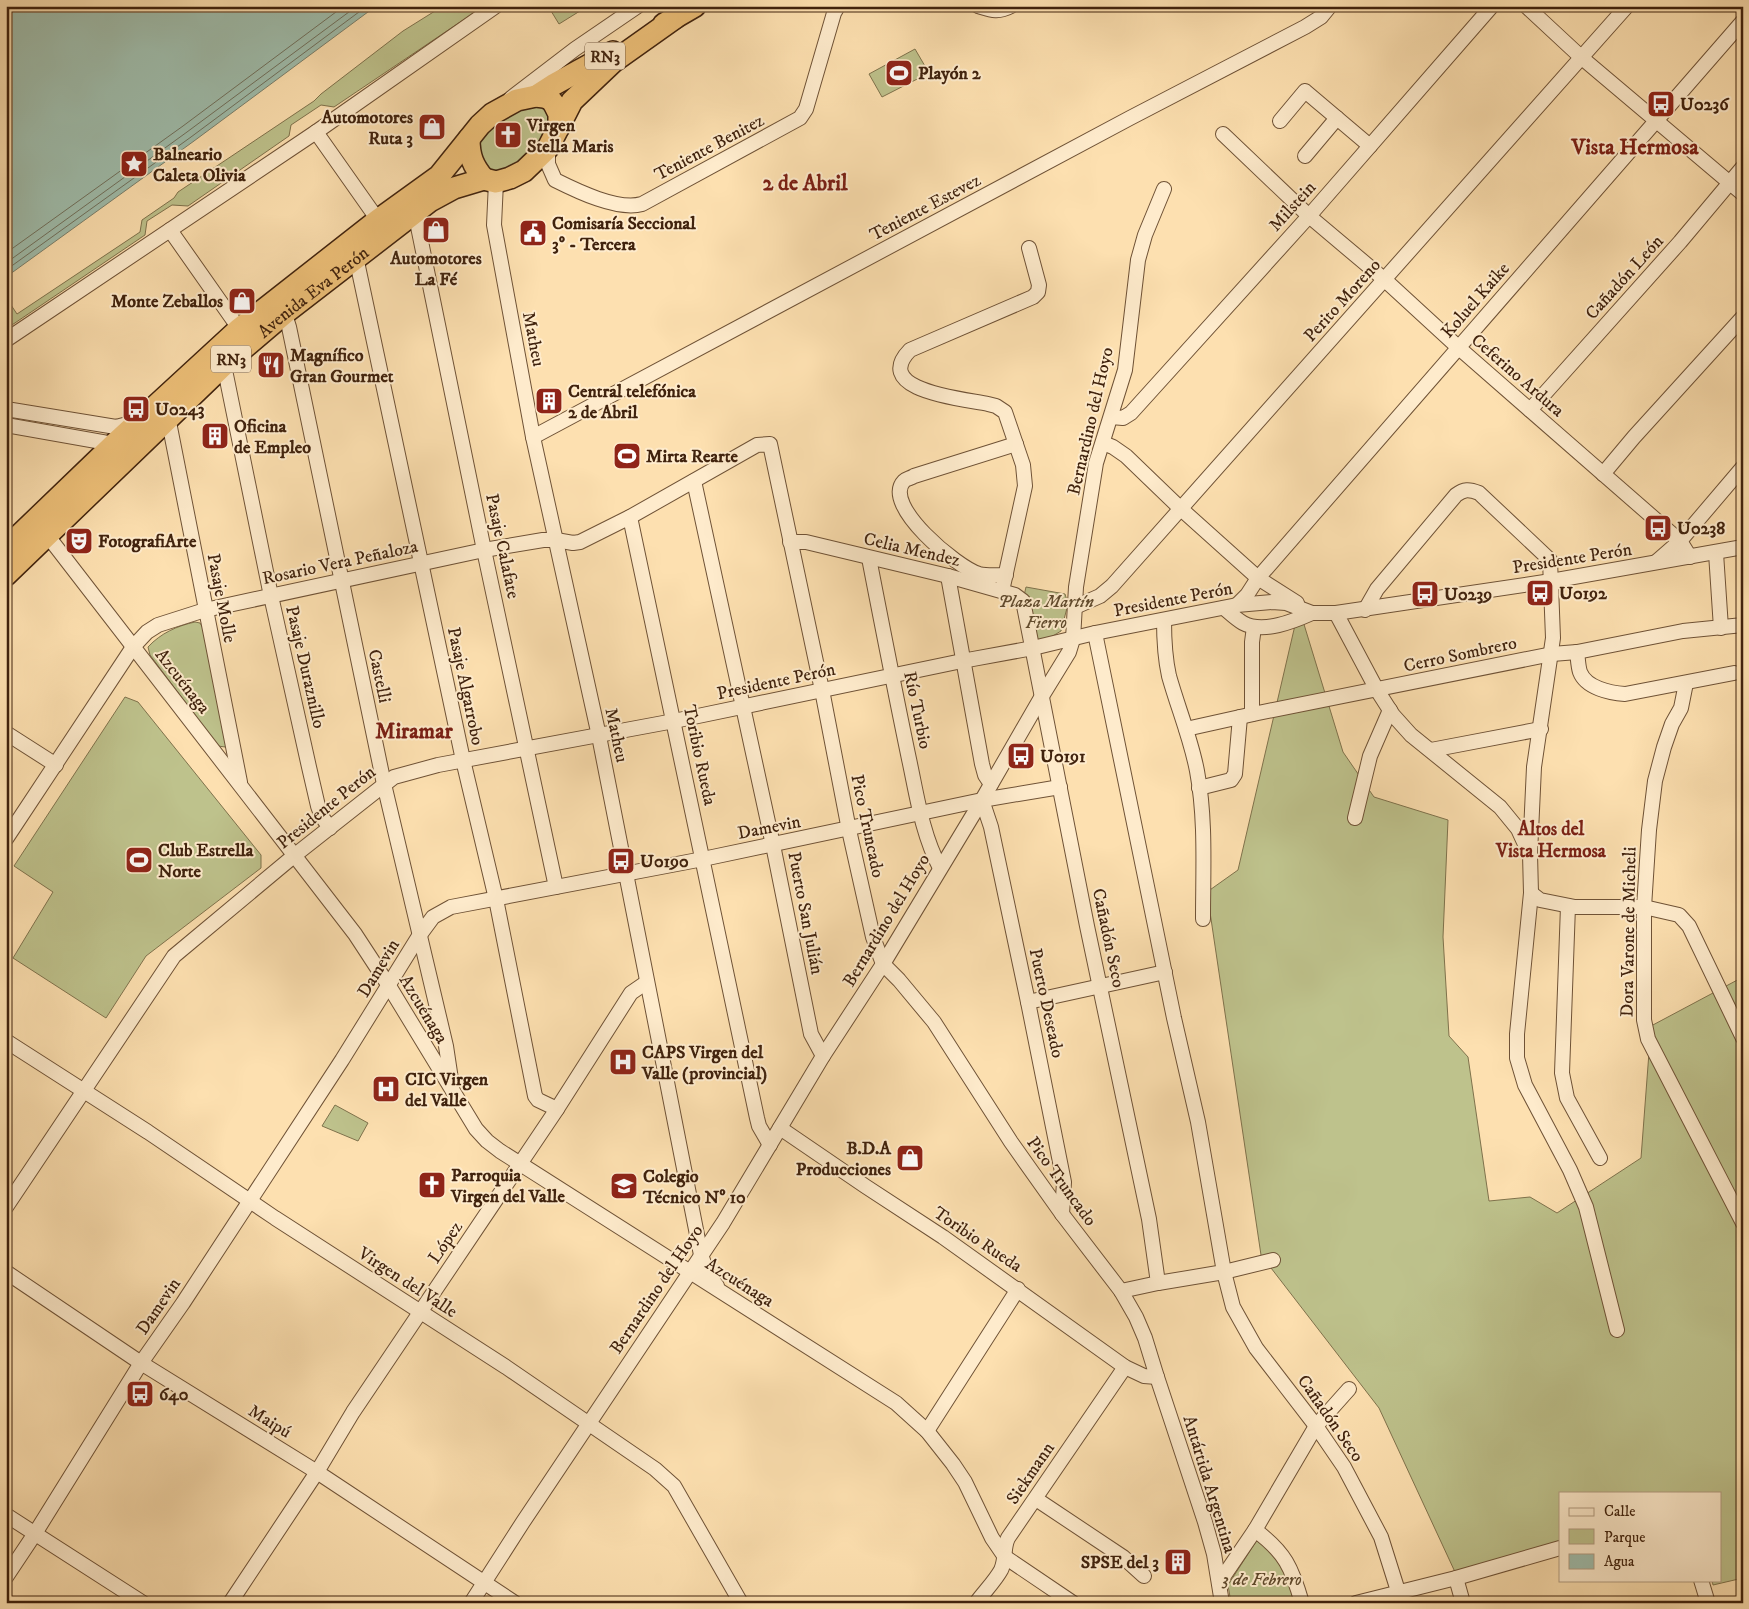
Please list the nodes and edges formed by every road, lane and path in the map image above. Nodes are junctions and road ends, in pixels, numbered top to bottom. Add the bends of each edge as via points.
1 (496, 6) edge
2 (638, 6) edge
3 (695, 6) edge
4 (838, 6) edge
5 (978, 6) edge
6 (1011, 6) edge
7 (1330, 6) edge
8 (1492, 6) edge
9 (1526, 6) edge
10 (1627, 6) edge
11 (676, 18) junction
12 (1743, 21) edge
13 (1582, 58) junction
14 (536, 96) junction
15 (498, 110) junction
16 (1337, 118) junction
17 (1655, 120) junction
18 (1280, 121) dead end
19 (559, 127) junction
20 (316, 132) junction
21 (1223, 134) dead end
22 (469, 139) junction
23 (1370, 146) junction
24 (548, 148) junction
25 (1305, 156) dead end
26 (1743, 167) edge
27 (490, 180) junction
28 (1730, 182) junction
29 (1164, 190) dead end
30 (1743, 194) edge
31 (416, 212) junction
32 (1309, 216) junction
33 (378, 220) junction
34 (170, 230) junction
35 (1029, 248) dead end
36 (356, 258) junction
37 (1385, 280) junction
38 (282, 306) junction
39 (1743, 317) edge
40 (245, 335) junction
41 (6, 340) edge
42 (1459, 348) junction
43 (224, 365) junction
44 (6, 408) edge
45 (1530, 410) junction
46 (1112, 417) junction
47 (158, 419) junction
48 (6, 425) edge
49 (121, 437) junction
50 (534, 437) junction
51 (1103, 442) junction
52 (770, 444) joint
53 (1016, 444) junction
54 (1743, 468) edge
55 (1603, 474) junction
56 (694, 481) junction
57 (95, 489) junction
58 (1180, 508) junction
59 (630, 517) junction
60 (47, 535) junction
61 (556, 540) junction
62 (1680, 541) junction
63 (790, 542) junction
64 (1743, 547) edge
65 (6, 548) edge
66 (484, 550) junction
67 (1716, 553) junction
68 (1690, 557) junction
69 (869, 558) junction
70 (420, 563) junction
71 (1653, 563) junction
72 (6, 575) edge
73 (1006, 575) junction
74 (948, 576) junction
75 (1258, 578) junction
76 (341, 580) junction
77 (1551, 581) junction
78 (1002, 591) junction
79 (271, 596) junction
80 (1023, 601) joint
81 (1075, 607) junction
82 (1231, 607) junction
83 (205, 610) junction
84 (1365, 610) junction
85 (1312, 612) junction
86 (1336, 613) junction
87 (1164, 620) junction
88 (1743, 625) edge
89 (1254, 627) junction
90 (1721, 628) junction
91 (1095, 633) junction
92 (1073, 639) junction
93 (133, 647) junction
94 (1033, 648) junction
95 (1578, 652) junction
96 (1552, 654) junction
97 (962, 661) junction
98 (1734, 673) dead end
99 (891, 676) junction
100 (1686, 683) junction
101 (822, 690) junction
102 (1377, 690) junction
103 (1042, 696) junction
104 (744, 707) junction
105 (1390, 710) junction
106 (1246, 716) junction
107 (674, 721) junction
108 (1186, 729) junction
109 (1541, 729) junction
110 (6, 733) edge
111 (599, 736) junction
112 (528, 749) junction
113 (1431, 750) junction
114 (463, 760) junction
115 (56, 765) junction
116 (384, 784) junction
117 (991, 784) junction
118 (241, 785) junction
119 (1060, 787) junction
120 (1199, 788) junction
121 (982, 800) junction
122 (921, 814) junction
123 (1355, 818) dead end
124 (330, 828) junction
125 (849, 830) junction
126 (6, 840) edge
127 (773, 845) junction
128 (1530, 854) junction
129 (295, 855) junction
130 (703, 859) junction
131 (940, 868) junction
132 (626, 874) junction
133 (556, 887) junction
134 (1531, 893) junction
135 (496, 899) junction
136 (1568, 906) junction
137 (1644, 907) junction
138 (1203, 919) dead end
139 (419, 936) junction
140 (882, 964) junction
141 (1165, 972) junction
142 (647, 982) junction
143 (389, 986) junction
144 (1100, 986) junction
145 (1028, 1002) junction
146 (1743, 1038) edge
147 (6, 1041) edge
148 (823, 1056) junction
149 (84, 1091) junction
150 (452, 1091) junction
151 (557, 1109) junction
152 (780, 1128) junction
153 (770, 1145) junction
154 (1600, 1158) dead end
155 (521, 1164) junction
156 (250, 1201) junction
157 (6, 1207) edge
158 (1062, 1214) junction
159 (1743, 1223) edge
160 (701, 1256) junction
161 (1273, 1260) dead end
162 (6, 1272) edge
163 (690, 1272) junction
164 (1224, 1272) junction
165 (1158, 1283) junction
166 (1018, 1289) junction
167 (721, 1290) junction
168 (1121, 1291) junction
169 (421, 1312) junction
170 (1617, 1330) dead end
171 (141, 1363) junction
172 (1125, 1367) junction
173 (1156, 1377) junction
174 (1349, 1389) dead end
175 (589, 1424) junction
176 (1316, 1426) junction
177 (927, 1431) junction
178 (317, 1472) junction
179 (1036, 1499) junction
180 (6, 1515) edge
181 (1255, 1530) junction
182 (34, 1535) junction
183 (1559, 1548) edge
184 (1005, 1557) junction
185 (1144, 1576) dead end
186 (6, 1577) edge
187 (1456, 1578) junction
188 (1703, 1582) edge
189 (483, 1583) junction
190 (1219, 1583) junction
191 (1398, 1592) junction
192 (143, 1603) edge
193 (230, 1603) edge
194 (471, 1603) edge
195 (515, 1603) edge
196 (741, 1603) edge
197 (976, 1603) edge
198 (1073, 1603) edge
199 (1222, 1603) edge
200 (1302, 1603) edge
201 (1356, 1603) edge
202 (1463, 1603) edge
203 (1708, 1603) edge

1 - 20 street
2 - 15 street via 575,49
3 - 11 highway, Avenida Eva Perón / RN3
4 - 24 street, Teniente Benitez via 806,109 800,118 642,204 629,207 555,180 548,164
5 - 6 street via 995,12
7 - 50 street, Teniente Estevez via 1321,18 1305,27
8 - 23 street, Milstein
9 - 13 street
10 - 13 street, Perito Moreno
11 - 14 highway, Avenida Eva Perón / RN3
11 - 19 highway, Avenida Eva Perón / RN3 via 613,62 572,101
12 - 17 street, Koluel Kaike
13 - 17 street
13 - 37 street, Perito Moreno
14 - 15 highway, Avenida Eva Perón / RN3 via 517,100
14 - 19 highway via 550,99 554,104 559,114
15 - 22 highway, Avenida Eva Perón / RN3
16 - 18 street via 1305,91
16 - 23 street
16 - 25 street
17 - 28 street
17 - 42 street, Koluel Kaike
19 - 24 highway, Avenida Eva Perón / RN3
20 - 33 street
20 - 34 street
21 - 32 street, Ceferino Ardura
22 - 27 highway via 469,154 474,168
22 - 33 highway, Avenida Eva Perón / RN3 via 439,176
23 - 32 street, Milstein
24 - 27 highway, Avenida Eva Perón / RN3 via 524,171 510,178
26 - 28 street, Cañadón León
27 - 31 highway, Avenida Eva Perón / RN3 via 454,188
27 - 50 street, Matheu via 494,225
28 - 30 street
28 - 45 street, Cañadón León
29 - 46 street, Bernardino del Hoyo via 1138,260 1125,370
31 - 36 highway, Avenida Eva Perón / RN3
31 - 66 street, Pasaje Calafate
32 - 37 street, Ceferino Ardura
32 - 46 street, Milstein via 1131,413 1124,418
33 - 38 highway, Avenida Eva Perón / RN3
34 - 40 street
34 - 41 street
35 - 53 street via 1039,285 1033,297 910,350 900,364 904,378 925,392 988,404 1005,412
36 - 38 highway, Avenida Eva Perón / RN3
36 - 70 street, Pasaje Algarrobo
37 - 42 street, Ceferino Ardura
37 - 58 street, Perito Moreno
38 - 40 highway, Avenida Eva Perón / RN3
38 - 76 street, Castelli
39 - 55 street
40 - 43 highway, Avenida Eva Perón / RN3
40 - 47 highway, Avenida Eva Perón / RN3
42 - 45 street, Ceferino Ardura
42 - 75 street, Koluel Kaike
43 - 47 highway, Avenida Eva Perón / RN3
43 - 79 street, Pasaje Duraznillo
44 - 49 street
45 - 55 street, Ceferino Ardura
46 - 51 street, Bernardino del Hoyo
47 - 49 highway, Avenida Eva Perón / RN3
47 - 57 highway, Avenida Eva Perón / RN3
47 - 83 street, Pasaje Molle
48 - 49 street
49 - 57 highway via 124,451 100,474
49 - 65 highway, Avenida Eva Perón / RN3
50 - 61 street, Matheu
51 - 58 street via 1126,456
51 - 81 street, Bernardino del Hoyo via 1096,463
52 - 56 street, Rosario Vera Peñaloza via 758,445
52 - 63 street, Pico Truncado
53 - 73 street via 1023,465 1024,486
53 - 73 street via 914,476 904,481 899,490 910,516 934,544 977,574
54 - 62 street
55 - 62 street, Ceferino Ardura
56 - 59 street, Rosario Vera Peñaloza
56 - 104 street, Puerto San Julián
57 - 60 highway, Avenida Eva Perón / RN3
58 - 75 street
58 - 81 street, Perito Moreno via 1112,586 1100,596
59 - 61 street, Rosario Vera Peñaloza via 580,542
59 - 107 street, Toribio Rueda
60 - 72 highway, Avenida Eva Perón / RN3
60 - 93 street, Azcuénaga
61 - 66 street, Rosario Vera Peñaloza
61 - 111 street, Matheu
62 - 68 street, Ceferino Ardura
62 - 71 street
63 - 69 street, Celia Mendez via 806,542
63 - 101 street, Pico Truncado
64 - 67 street, Presidente Perón
66 - 70 street, Rosario Vera Peñaloza
66 - 112 street, Pasaje Calafate
67 - 68 street, Presidente Perón
67 - 90 street
68 - 71 street, Presidente Perón
69 - 74 street, Celia Mendez
69 - 99 street, Río Turbio
70 - 76 street, Rosario Vera Peñaloza
70 - 114 street, Pasaje Algarrobo
71 - 77 street, Presidente Perón
73 - 78 street
74 - 78 street, Celia Mendez
74 - 97 street
75 - 82 street, Koluel Kaike via 1247,595
75 - 85 street
76 - 79 street, Rosario Vera Peñaloza
76 - 116 street, Castelli
77 - 84 street, Presidente Perón
77 - 84 street via 1550,560 1545,554 1478,492 1462,490 1377,589
77 - 96 street
78 - 80 street, Celia Mendez
79 - 83 street, Rosario Vera Peñaloza
79 - 124 street, Pasaje Duraznillo via 318,806
80 - 94 street, Cañadón Seco
81 - 92 street, Bernardino del Hoyo
82 - 85 street, Presidente Perón via 1272,602
82 - 87 street, Presidente Perón
82 - 89 street via 1244,623
83 - 93 street, Rosario Vera Peñaloza via 158,625
83 - 118 street, Pasaje Molle
84 - 86 street, Presidente Perón
85 - 86 street, Presidente Perón
85 - 89 street via 1290,622
86 - 102 street
87 - 91 street, Presidente Perón
87 - 108 street via 1169,675
88 - 90 street, Cerro Sombrero
89 - 106 street
90 - 95 street, Cerro Sombrero via 1683,631
91 - 92 street, Presidente Perón
91 - 141 street, Cañadón Seco
92 - 94 street, Presidente Perón
92 - 103 street, Bernardino del Hoyo via 1069,652
93 - 115 street, Rosario Vera Peñaloza
93 - 118 street, Azcuénaga
94 - 97 street, Presidente Perón
94 - 103 street, Cañadón Seco
95 - 96 street, Cerro Sombrero
95 - 100 street via 1579,671 1585,681 1614,693 1625,694
96 - 102 street, Cerro Sombrero
96 - 109 street
97 - 99 street, Presidente Perón
97 - 117 street via 982,764
98 - 100 street
99 - 101 street, Presidente Perón
99 - 122 street, Río Turbio
100 - 137 street, Dora Varone de Micheli via 1681,708 1672,724 1655,781
101 - 104 street, Presidente Perón
101 - 125 street, Pico Truncado
102 - 105 street
102 - 106 street, Cerro Sombrero
103 - 117 street, Bernardino del Hoyo
103 - 119 street, Cañadón Seco
104 - 107 street, Presidente Perón
104 - 127 street, Puerto San Julián
105 - 113 street via 1411,735
105 - 123 street via 1370,756
106 - 108 street, Cerro Sombrero
106 - 120 street via 1232,780
107 - 111 street, Presidente Perón
107 - 130 street, Toribio Rueda
108 - 120 street
109 - 113 street
109 - 128 street via 1534,767
110 - 115 street
111 - 112 street, Presidente Perón
111 - 132 street, Matheu
112 - 114 street, Presidente Perón
112 - 133 street, Pasaje Calafate
113 - 128 street via 1500,807 1518,829
114 - 116 street, Presidente Perón via 404,773
114 - 135 street, Pasaje Algarrobo
115 - 126 street, Rosario Vera Peñaloza
116 - 124 street, Presidente Perón
116 - 139 street, Castelli
117 - 121 street, Bernardino del Hoyo
118 - 129 street, Azcuénaga
119 - 121 street, Damevin
119 - 144 street, Cañadón Seco
120 - 138 street
121 - 122 street, Damevin
121 - 131 street, Bernardino del Hoyo
121 - 145 street, Puerto Deseado via 991,827
122 - 125 street, Damevin
122 - 131 street, Río Turbio via 930,850
124 - 129 street, Presidente Perón
125 - 127 street, Damevin
125 - 140 street, Pico Truncado
127 - 130 street, Damevin
127 - 148 street, Puerto San Julián via 811,1034
128 - 134 street
129 - 143 street, Azcuénaga via 355,934
129 - 149 street, Presidente Perón via 174,956
130 - 132 street, Damevin
130 - 153 street, Toribio Rueda via 757,1118
131 - 140 street, Bernardino del Hoyo
132 - 133 street, Damevin
132 - 142 street, Matheu
133 - 135 street, Damevin
134 - 136 street via 1540,900
134 - 170 street via 1517,1058 1525,1085 1586,1207
135 - 139 street, Damevin via 450,907 433,917
135 - 151 street, Pasaje Algarrobo via 534,1096
136 - 137 street
136 - 154 street via 1562,1073 1567,1098
137 - 146 street via 1679,915 1689,926
137 - 159 street, Dora Varone de Micheli via 1644,1020 1648,1039
139 - 143 street, Damevin
139 - 150 street, Castelli via 446,1046
140 - 148 street, Bernardino del Hoyo
140 - 158 street, Pico Truncado via 934,1022
141 - 144 street
141 - 164 street, Cañadón Seco via 1198,1122
142 - 151 street, López via 632,993
142 - 160 street, Matheu
143 - 150 street, Azcuénaga
143 - 156 street, Damevin
144 - 145 street
144 - 165 street, Cañadón Seco via 1149,1219
145 - 158 street, Puerto Deseado via 1064,1182
147 - 149 street, Virgen del Valle
148 - 152 street, Bernardino del Hoyo
149 - 156 street, Virgen del Valle
149 - 157 street, Presidente Perón
150 - 155 street, Azcuénaga via 487,1141
151 - 155 street, López
152 - 153 street, Bernardino del Hoyo
152 - 166 street, Toribio Rueda
153 - 160 street, Bernardino del Hoyo
155 - 163 street, Azcuénaga
155 - 169 street, López
156 - 169 street, Virgen del Valle
156 - 171 street, Damevin
158 - 168 street, Pico Truncado
160 - 163 street, Bernardino del Hoyo
160 - 167 street, Matheu via 708,1274
161 - 164 street
162 - 171 street, Maipú
163 - 167 street, Azcuénaga
163 - 175 street, Bernardino del Hoyo
164 - 165 street
164 - 176 street, Cañadón Seco via 1233,1307 1244,1329
165 - 168 street
166 - 172 street, Toribio Rueda
166 - 177 street
167 - 177 street, Azcuénaga via 896,1403
168 - 173 street, Pico Truncado via 1145,1338
169 - 175 street, Virgen del Valle
169 - 178 street, López via 353,1412
171 - 178 street, Maipú
171 - 182 street, Damevin
172 - 173 street, Toribio Rueda via 1144,1376
172 - 179 street, Siekmann
173 - 190 street, Antártida Argentina via 1205,1522
174 - 176 street
175 - 189 street, Bernardino del Hoyo
175 - 196 street, Virgen del Valle via 655,1469 674,1486
176 - 181 street
176 - 191 street, Cañadón Seco via 1344,1467 1371,1516
177 - 184 street, Azcuénaga via 965,1482 992,1538
178 - 189 street, Maipú
178 - 193 street, López
179 - 184 street, Siekmann via 1008,1538
179 - 185 street via 1123,1557
180 - 182 street
181 - 190 street
181 - 200 street via 1273,1543 1287,1563
182 - 186 street, Damevin
182 - 192 street
183 - 187 street
184 - 197 street, Siekmann via 1001,1570
184 - 198 street, Azcuénaga
187 - 191 street
187 - 202 street
188 - 203 street
189 - 194 street, Bernardino del Hoyo
189 - 195 street, Maipú
190 - 199 street, Antártida Argentina
191 - 201 street

